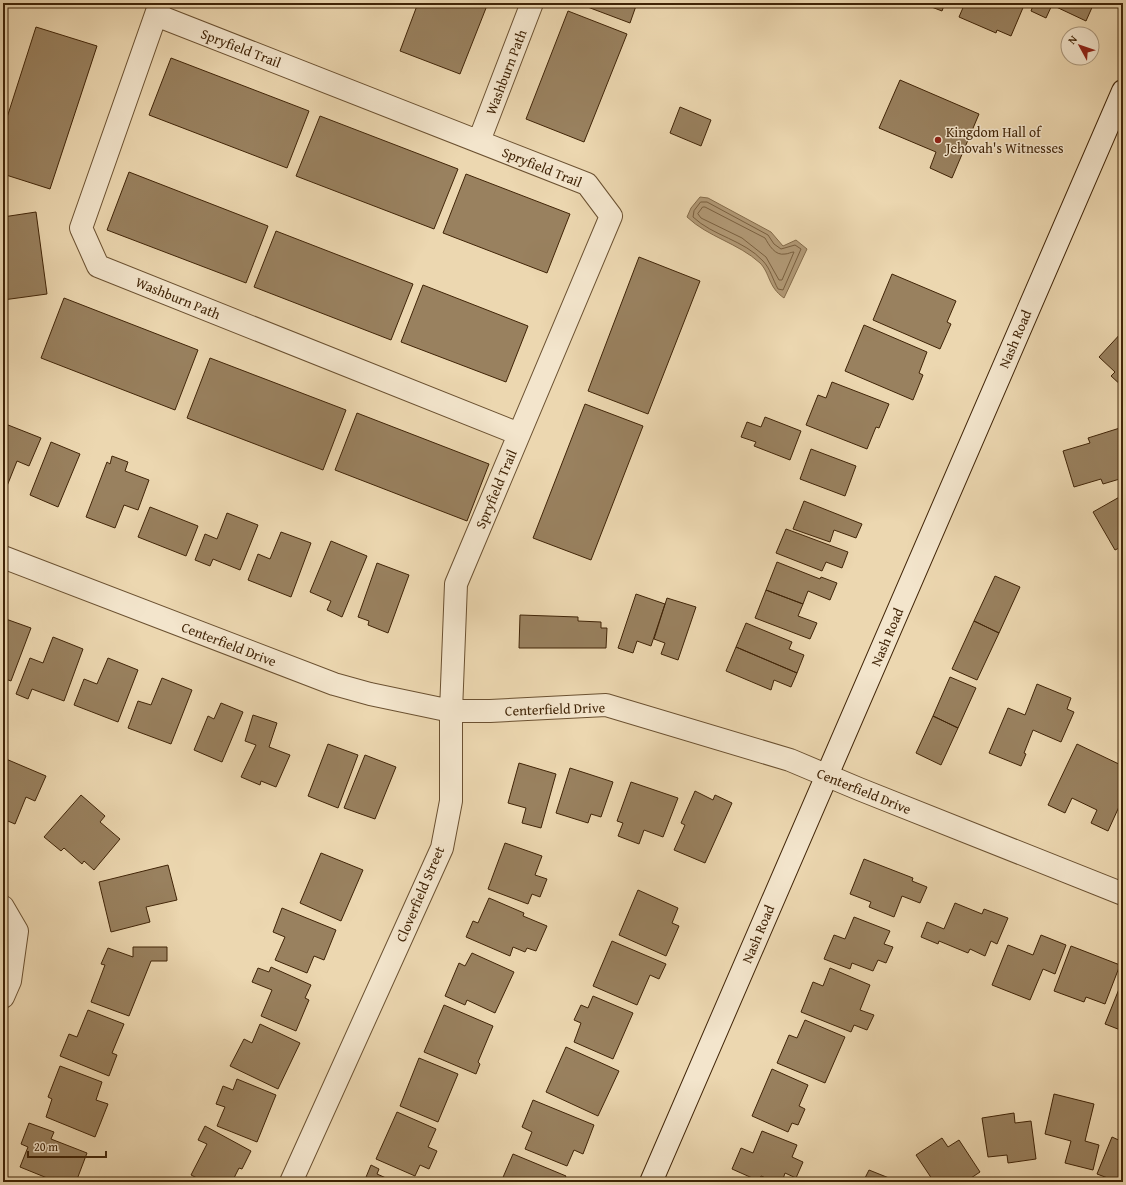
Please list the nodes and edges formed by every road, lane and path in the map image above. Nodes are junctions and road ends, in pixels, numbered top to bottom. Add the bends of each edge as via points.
1 (532, 3) edge
2 (158, 9) edge
3 (1123, 91) edge
4 (479, 141) junction
5 (519, 434) junction
6 (3, 557) edge
7 (456, 584) joint
8 (451, 711) junction
9 (827, 776) junction
10 (1123, 894) edge
11 (3, 907) edge
12 (3, 997) edge
13 (291, 1182) edge
14 (651, 1182) edge

1 - 4 street, Washburn Path
2 - 4 street, Spryfield Trail
2 - 5 street, Washburn Path via 81,228 98,266
3 - 9 street, Nash Road
4 - 5 street, Spryfield Trail via 587,184 611,216
5 - 7 street, Spryfield Trail
6 - 8 street, Centerfield Drive via 334,684
7 - 8 street, Cloverfield Street
8 - 9 street, Centerfield Drive via 606,705 790,760
8 - 13 street, Cloverfield Street via 451,800 442,848
9 - 10 street, Centerfield Drive
9 - 14 street, Nash Road
11 - 12 street via 17,931 10,981

